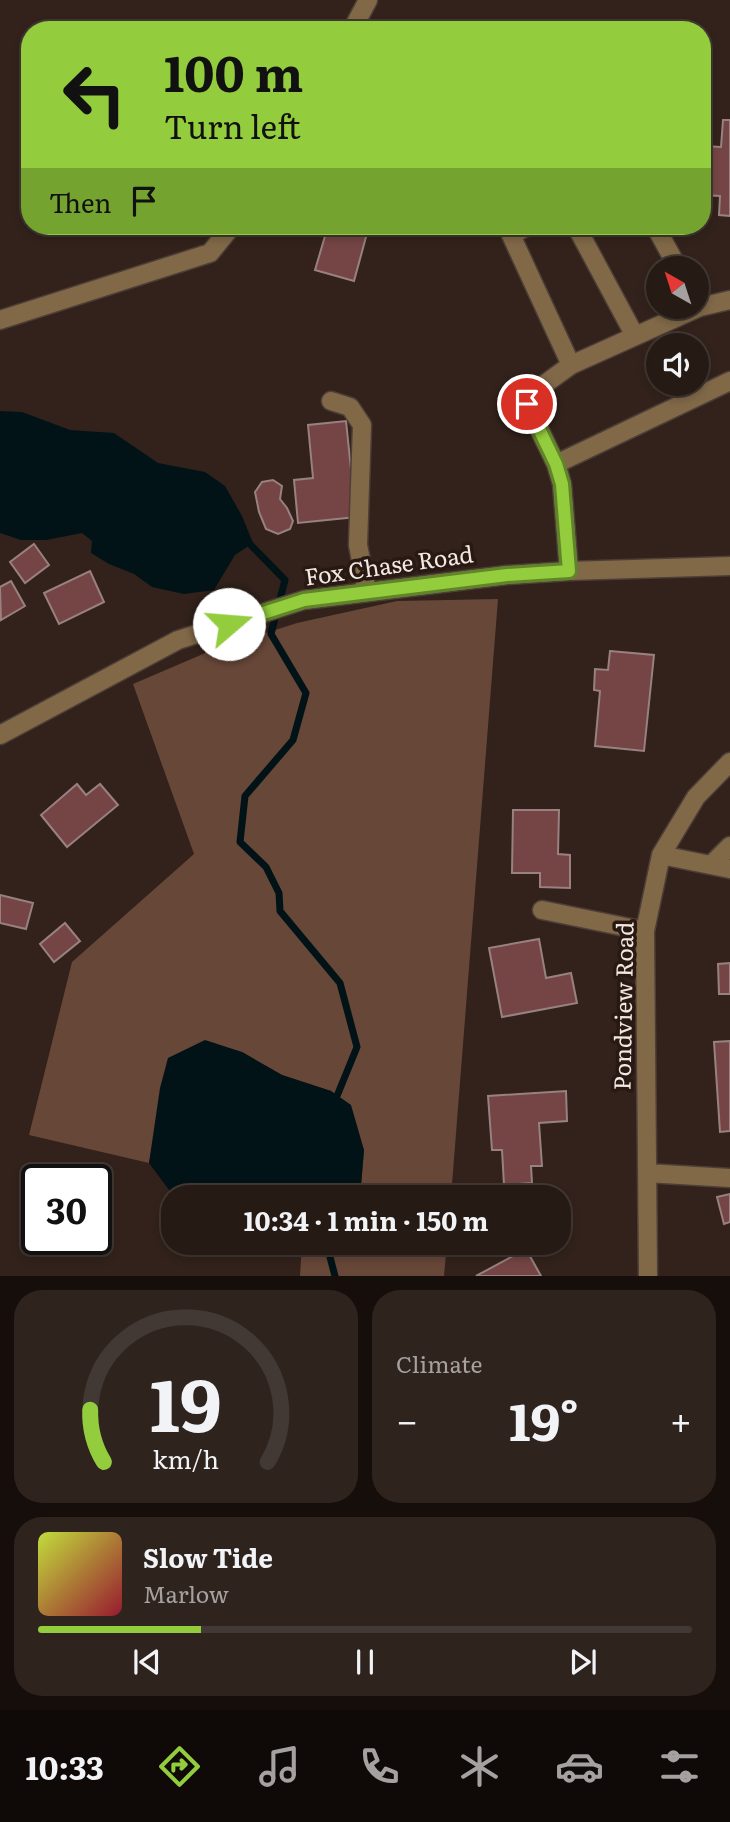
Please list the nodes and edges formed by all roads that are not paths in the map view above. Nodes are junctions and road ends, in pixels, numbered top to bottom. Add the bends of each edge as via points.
1 (368, 0) edge
2 (357, 21) edge
3 (225, 235) edge
4 (510, 235) edge
5 (581, 235) edge
6 (660, 235) edge
7 (671, 256) edge
8 (730, 300) edge
9 (709, 302) edge
10 (667, 319) edge
11 (0, 320) edge
12 (635, 336) junction
13 (571, 365) junction
14 (730, 381) edge
15 (331, 401) dead end
16 (556, 464) junction
17 (730, 566) edge
18 (569, 571) junction
19 (367, 593) junction
20 (0, 734) edge
21 (730, 762) edge
22 (730, 846) edge
23 (661, 855) junction
24 (710, 865) junction
25 (730, 869) edge
26 (542, 910) dead end
27 (645, 931) junction
28 (648, 1173) junction
29 (730, 1178) edge
30 (648, 1276) edge

1 - 2 street
3 - 11 street via 210,253
4 - 13 street
5 - 12 street
6 - 7 street
8 - 9 street
10 - 12 street
12 - 13 street
13 - 16 street via 542,386 527,404
14 - 16 street
15 - 19 street via 350,407 362,425 358,545
16 - 18 street via 562,484
17 - 18 street, Fox Chase Road
18 - 19 street, Fox Chase Road
19 - 20 street, Fox Chase Road via 304,600 178,640
21 - 23 street, Pondview Road via 696,797
22 - 24 street
23 - 24 street
23 - 27 street, Pondview Road
24 - 25 street
26 - 27 street
27 - 28 street, Pondview Road
28 - 29 street
28 - 30 street, Pondview Road

